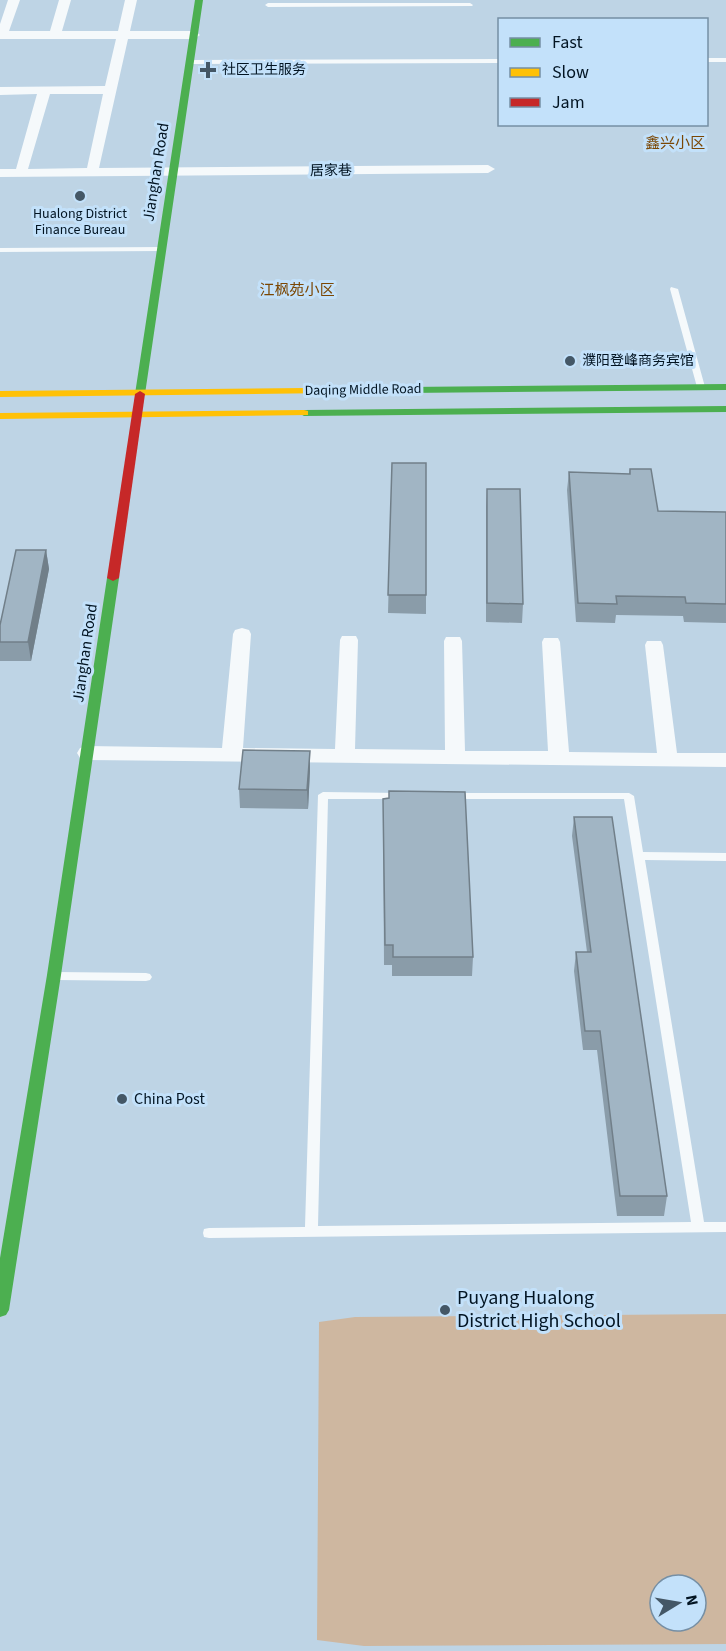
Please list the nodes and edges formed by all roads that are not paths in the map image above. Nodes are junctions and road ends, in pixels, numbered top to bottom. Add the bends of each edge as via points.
1 (14, 0) edge
2 (65, 0) edge
3 (130, 0) edge
4 (199, 0) edge
5 (268, 5) dead end
6 (470, 5) dead end
7 (1, 35) edge
8 (55, 35) junction
9 (123, 35) junction
10 (194, 35) junction
11 (708, 60) edge
12 (726, 60) edge
13 (190, 62) junction
14 (498, 62) edge
15 (0, 90) edge
16 (45, 90) junction
17 (110, 90) junction
18 (93, 167) dead end
19 (22, 168) dead end
20 (488, 169) dead end
21 (173, 172) junction
22 (0, 173) edge
23 (161, 249) junction
24 (0, 250) edge
25 (674, 289) dead end
26 (701, 387) junction
27 (726, 387) edge
28 (140, 393) junction
29 (0, 394) edge
30 (726, 409) edge
31 (137, 414) junction
32 (0, 416) edge
33 (242, 634) dead end
34 (349, 640) dead end
35 (453, 641) dead end
36 (551, 642) dead end
37 (654, 645) dead end
38 (87, 753) junction
39 (232, 754) junction
40 (345, 755) junction
41 (455, 756) junction
42 (559, 758) junction
43 (668, 759) junction
44 (726, 760) edge
45 (417, 796) edge
46 (441, 796) edge
47 (638, 856) junction
48 (726, 857) edge
49 (54, 975) junction
50 (146, 977) dead end
51 (698, 1227) junction
52 (726, 1227) edge
53 (311, 1232) junction
54 (208, 1233) dead end
55 (2, 1282) edge
56 (0, 1310) edge

1 - 7 street
2 - 8 street
3 - 9 street
4 - 10 street, Jianghan Road
5 - 6 lane
7 - 8 street
8 - 9 street
9 - 10 street
9 - 17 street
10 - 13 street, Jianghan Road
11 - 12 lane
13 - 14 lane
13 - 21 street, Jianghan Road
15 - 16 street
16 - 17 street
16 - 19 street
17 - 18 street
20 - 21 street, 居家巷
21 - 22 street, 居家巷
21 - 23 street, Jianghan Road
23 - 24 lane
23 - 28 street, Jianghan Road
25 - 26 lane
26 - 27 street, Daqing Middle Road
26 - 28 street, Daqing Middle Road
28 - 29 street, Daqing Middle Road
28 - 31 street, Jianghan Road
30 - 31 street, Daqing Middle Road
31 - 32 street, Daqing Middle Road
31 - 38 street, Jianghan Road
33 - 39 street
34 - 40 street
35 - 41 street
36 - 42 street
37 - 43 street
38 - 39 street
38 - 49 street, Jianghan Road
39 - 40 street
40 - 41 street
41 - 42 street
42 - 43 street
43 - 44 street
45 - 53 lane via 323,795
46 - 47 lane via 629,796
47 - 48 lane
47 - 51 lane
49 - 50 lane
49 - 55 street, Jianghan Road
51 - 52 lane
51 - 53 lane
53 - 54 lane
55 - 56 street, Jianghan Road

